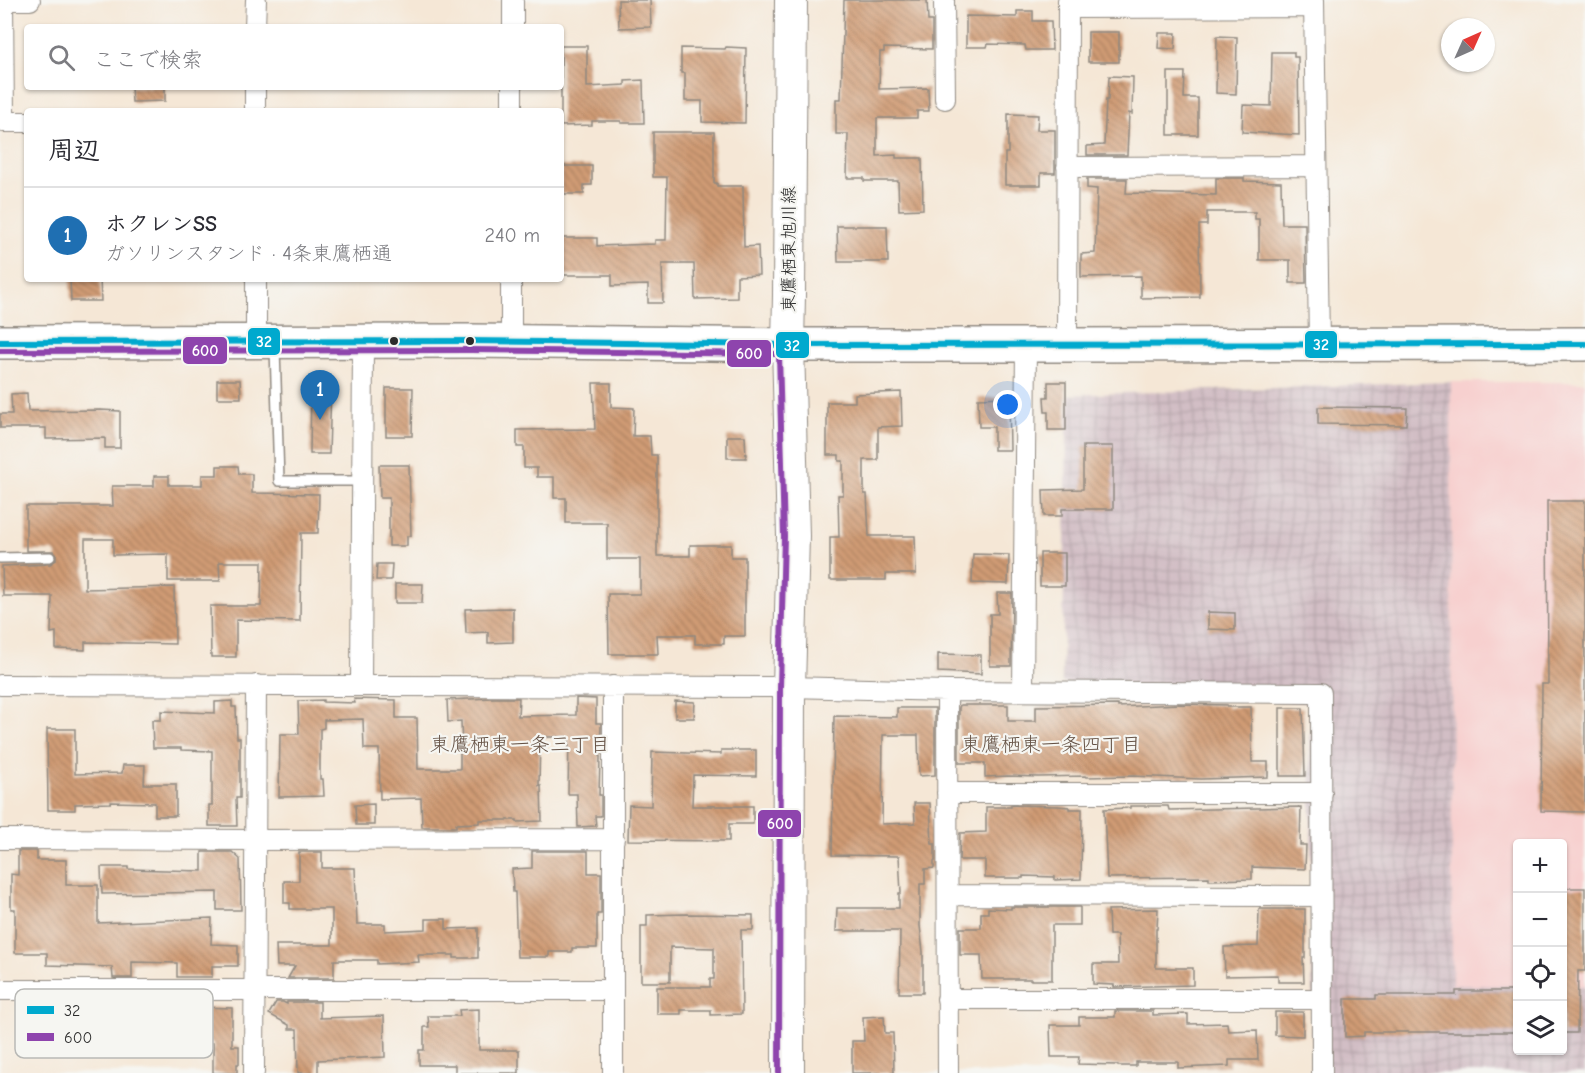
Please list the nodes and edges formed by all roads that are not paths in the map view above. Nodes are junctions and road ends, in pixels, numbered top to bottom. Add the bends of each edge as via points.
1 (3, 0) edge
2 (30, 0) edge
3 (255, 0) edge
4 (513, 0) edge
5 (791, 0) edge
6 (944, 0) edge
7 (1065, 2) edge
8 (1314, 4) edge
9 (255, 24) edge
10 (513, 24) edge
11 (255, 90) edge
12 (512, 90) edge
13 (945, 99) dead end
14 (255, 108) edge
15 (512, 108) edge
16 (24, 122) edge
17 (1316, 166) junction
18 (1067, 167) junction
19 (256, 282) edge
20 (512, 282) edge
21 (0, 342) edge
22 (266, 342) junction
23 (363, 342) junction
24 (511, 342) junction
25 (1026, 344) junction
26 (1319, 344) junction
27 (1585, 344) edge
28 (788, 345) junction
29 (1066, 345) junction
30 (362, 481) junction
31 (50, 557) dead end
32 (0, 558) edge
33 (0, 685) edge
34 (256, 685) junction
35 (361, 686) junction
36 (613, 686) junction
37 (789, 687) junction
38 (947, 691) junction
39 (1023, 692) junction
40 (947, 793) junction
41 (1322, 793) junction
42 (0, 839) edge
43 (614, 839) junction
44 (256, 840) junction
45 (948, 896) junction
46 (1321, 896) junction
47 (213, 989) edge
48 (253, 989) junction
49 (0, 990) edge
50 (15, 990) edge
51 (613, 990) junction
52 (947, 999) junction
53 (1321, 999) junction
54 (254, 1073) edge
55 (613, 1073) edge
56 (788, 1073) edge
57 (948, 1073) edge
58 (1322, 1073) edge

1 - 2 street
1 - 16 street via 4,122
3 - 9 street
4 - 10 street
5 - 28 main road, 東鷹栖東旭川線
6 - 13 street
7 - 8 street
7 - 18 street
8 - 17 street
11 - 14 street
12 - 15 street
17 - 18 street
17 - 26 street
18 - 29 street
19 - 22 street
20 - 24 street
21 - 22 highway
22 - 23 highway
22 - 30 lane via 279,482
23 - 24 highway
23 - 30 street
24 - 28 highway
25 - 28 highway
25 - 29 highway
25 - 39 street
26 - 27 highway
26 - 29 highway
28 - 37 main road, 東鷹栖東旭川線 via 793,536
30 - 35 street
31 - 32 lane
33 - 34 street
34 - 35 street
34 - 44 street
35 - 36 street
36 - 37 street
36 - 43 street
37 - 38 street
37 - 56 main road, 東鷹栖東旭川線
38 - 39 street
38 - 40 street
39 - 41 street via 1321,693
40 - 41 street
40 - 45 street
41 - 46 street
42 - 44 street
43 - 44 street
43 - 51 street
44 - 48 street
45 - 46 street
45 - 52 street
46 - 53 street
47 - 48 street
48 - 51 street
48 - 54 street
49 - 50 street
51 - 55 street
52 - 53 street
52 - 57 street
53 - 58 street

